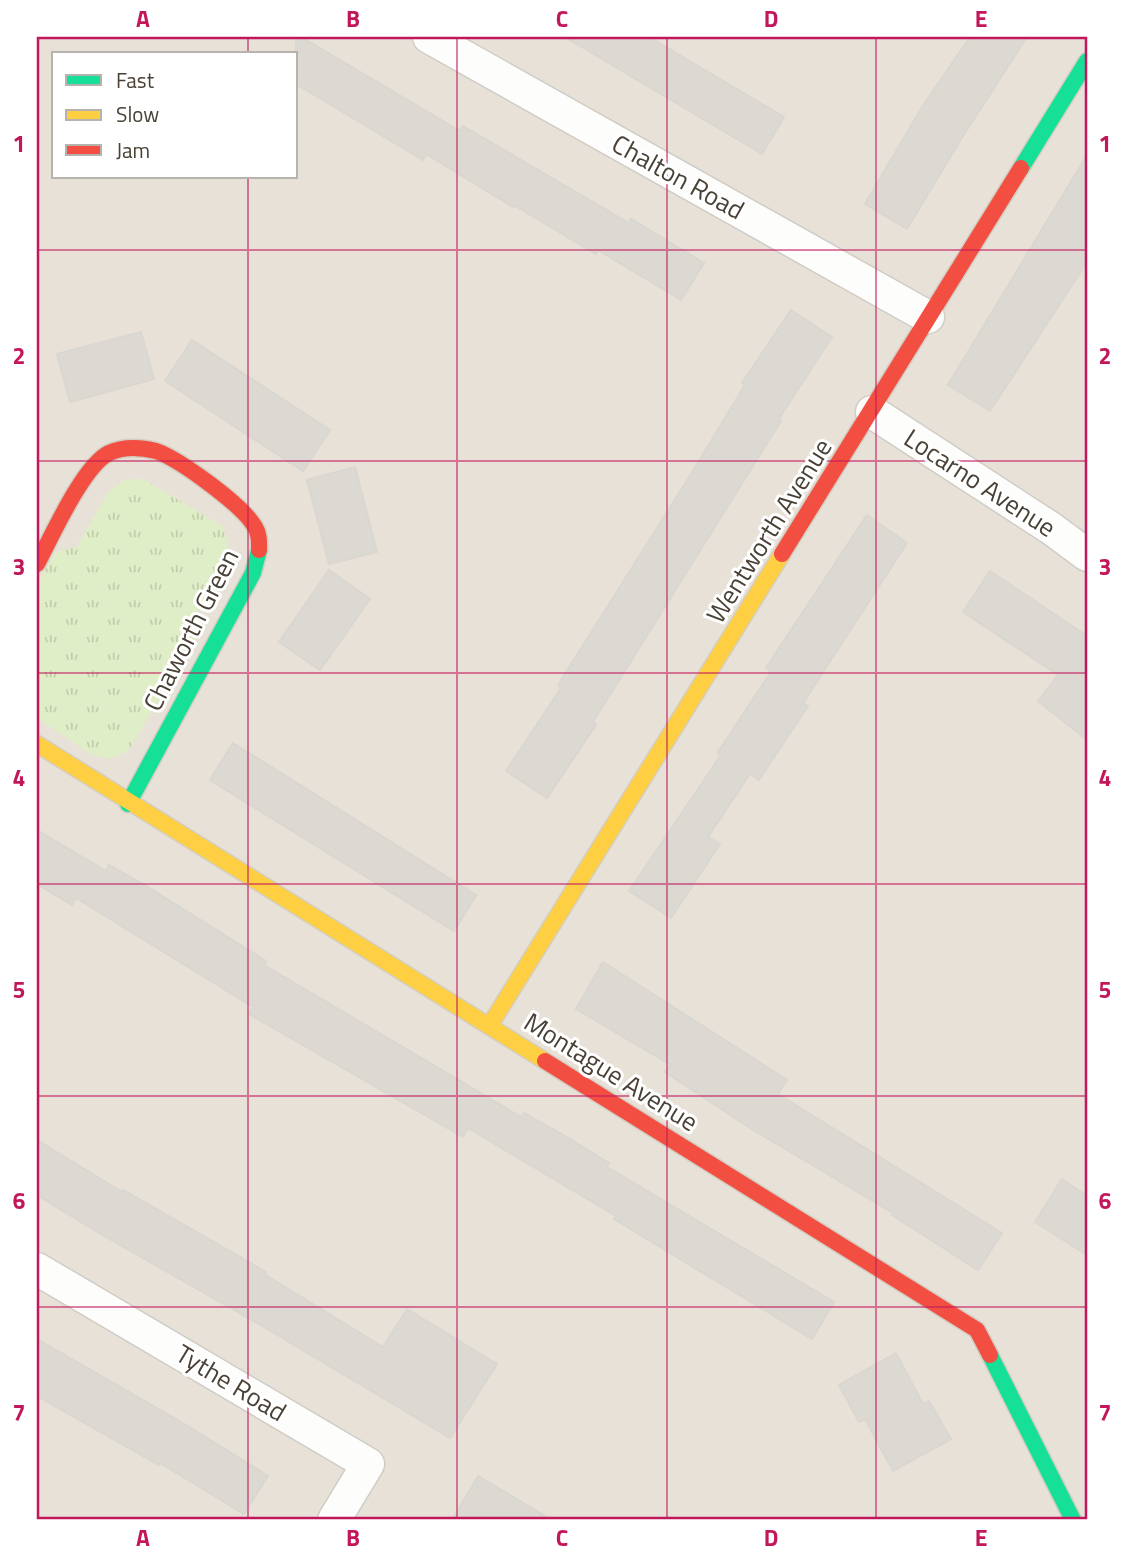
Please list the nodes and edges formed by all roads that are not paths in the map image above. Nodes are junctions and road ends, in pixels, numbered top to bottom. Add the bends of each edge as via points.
1 (429, 37) edge
2 (1087, 62) edge
3 (928, 317) junction
4 (872, 412) junction
5 (1087, 555) edge
6 (37, 564) edge
7 (37, 744) edge
8 (128, 803) junction
9 (490, 1025) junction
10 (37, 1269) edge
11 (334, 1520) edge
12 (1073, 1520) edge

1 - 3 street, Chalton Road
2 - 3 street, Wentworth Avenue
3 - 4 street, Wentworth Avenue
4 - 5 street, Locarno Avenue
4 - 9 street, Wentworth Avenue
6 - 8 street, Chaworth Green via 91,467 99,458 129,446 163,454 247,513 257,530 259,557 253,573
7 - 8 street, Montague Avenue
8 - 9 street, Montague Avenue
9 - 12 street, Montague Avenue via 977,1330
10 - 11 street, Tythe Road via 368,1464

